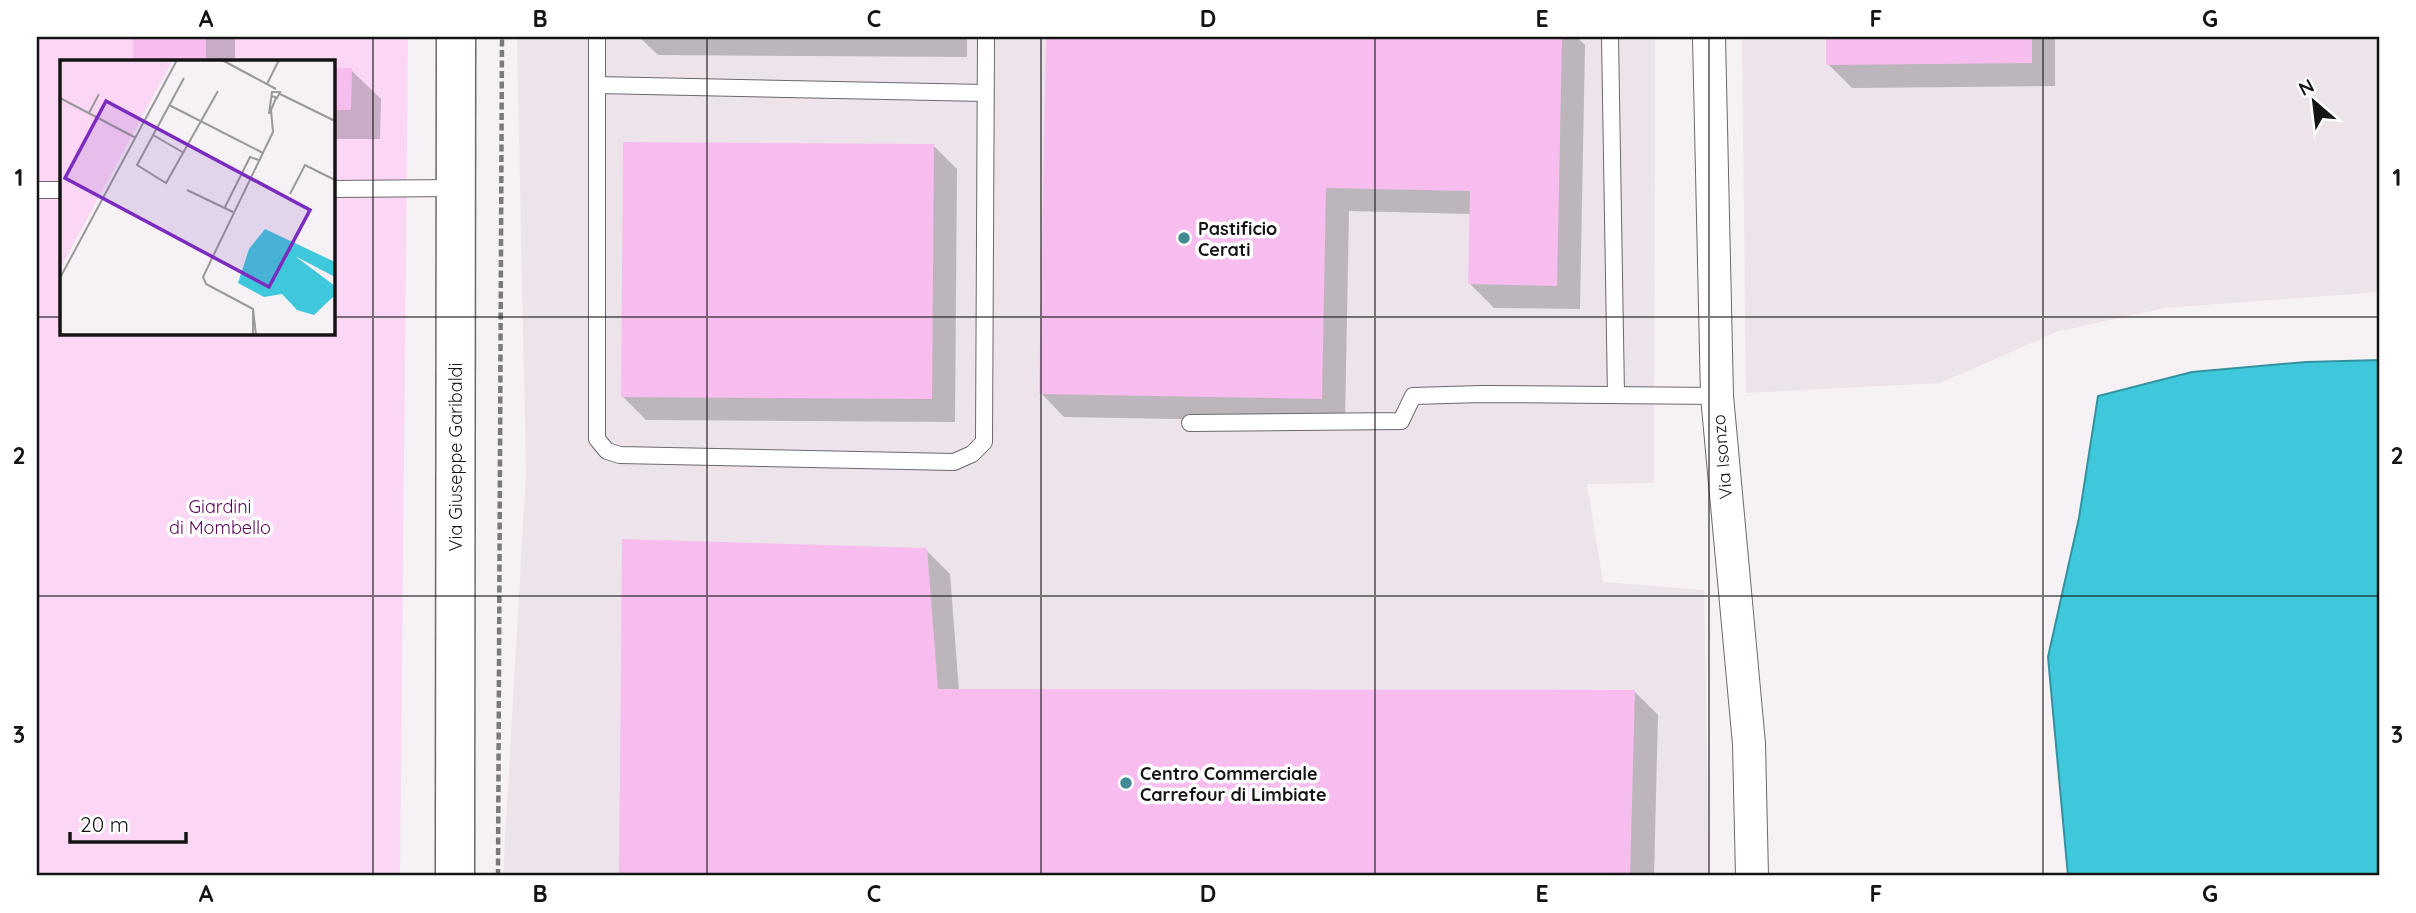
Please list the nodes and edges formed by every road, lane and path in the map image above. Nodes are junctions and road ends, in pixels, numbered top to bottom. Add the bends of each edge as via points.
1 (456, 37) edge
2 (502, 37) edge
3 (597, 37) edge
4 (986, 37) edge
5 (1610, 37) edge
6 (1709, 37) edge
7 (597, 85) junction
8 (985, 93) junction
9 (456, 188) junction
10 (334, 189) edge
11 (37, 190) edge
12 (60, 190) edge
13 (1616, 395) junction
14 (1717, 396) junction
15 (1189, 423) dead end
16 (454, 876) edge
17 (498, 876) edge
18 (1752, 876) edge

1 - 9 street, Via Giuseppe Garibaldi
2 - 17 path
3 - 7 lane
4 - 8 lane
5 - 13 lane
6 - 14 street, Via Isonzo
7 - 8 lane
7 - 8 lane via 597,439 607,452 648,455 954,461 972,454 984,442
9 - 10 lane
9 - 16 street, Via Giuseppe Garibaldi
11 - 12 lane
13 - 14 lane
13 - 15 lane via 1413,396 1401,421
14 - 18 street, Via Isonzo via 1749,744

